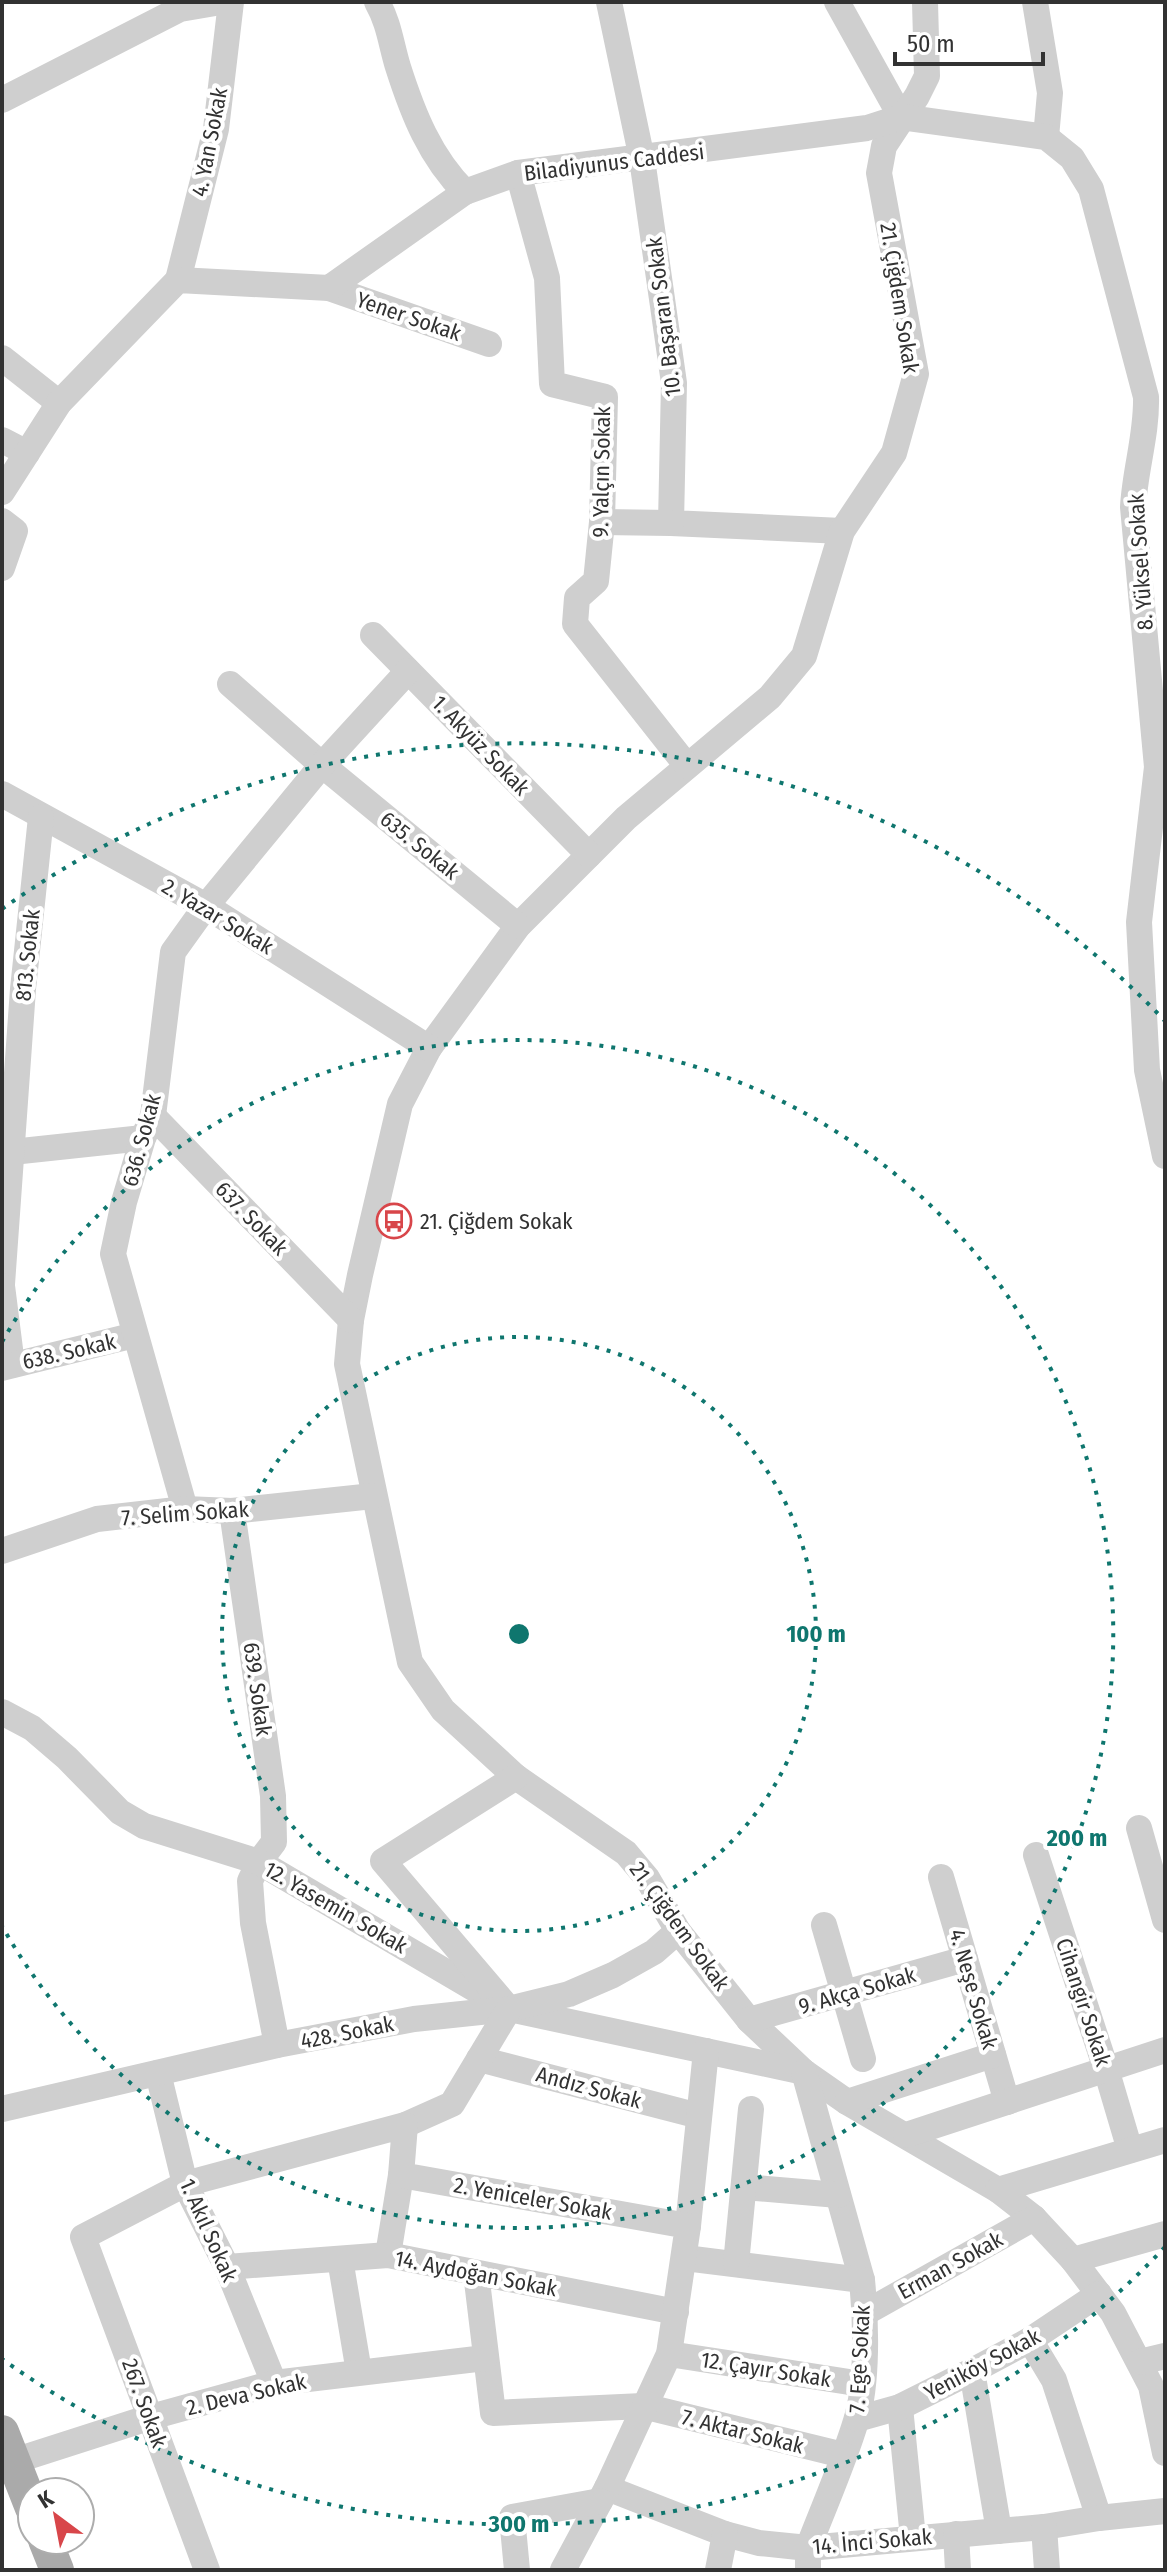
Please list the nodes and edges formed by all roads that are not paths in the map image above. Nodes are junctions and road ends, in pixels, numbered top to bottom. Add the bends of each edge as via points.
1 (221, 2) edge
2 (231, 2) edge
3 (377, 2) edge
4 (609, 2) edge
5 (837, 2) edge
6 (925, 2) edge
7 (1035, 2) edge
8 (2, 100) edge
9 (901, 117) junction
10 (1046, 137) junction
11 (642, 159) junction
12 (518, 173) junction
13 (465, 192) junction
14 (178, 280) junction
15 (329, 288) junction
16 (489, 344) dead end
17 (2, 358) edge
18 (59, 403) junction
19 (2, 440) edge
20 (27, 453) junction
21 (2, 492) edge
22 (2, 521) edge
23 (602, 522) junction
24 (671, 523) junction
25 (842, 531) junction
26 (2, 568) edge
27 (373, 635) dead end
28 (408, 671) junction
29 (230, 684) dead end
30 (322, 765) junction
31 (687, 766) junction
32 (2, 794) edge
33 (41, 817) junction
34 (589, 855) junction
35 (206, 906) junction
36 (518, 926) junction
37 (13, 990) edge
38 (429, 1048) junction
39 (148, 1127) junction
40 (12, 1152) junction
41 (1165, 1156) edge
42 (2, 1285) edge
43 (351, 1320) junction
44 (135, 1335) junction
45 (7, 1366) edge
46 (373, 1496) junction
47 (185, 1509) junction
48 (232, 1511) junction
49 (2, 1551) edge
50 (2, 1712) edge
51 (516, 1777) junction
52 (1139, 1828) dead end
53 (1036, 1855) dead end
54 (259, 1862) junction
55 (941, 1877) dead end
56 (1165, 1920) edge
57 (824, 1925) dead end
58 (678, 1931) junction
59 (965, 1959) junction
60 (844, 1994) junction
61 (509, 2009) junction
62 (749, 2020) junction
63 (277, 2045) junction
64 (1165, 2050) edge
65 (706, 2051) junction
66 (993, 2055) junction
67 (479, 2059) junction
68 (863, 2059) dead end
69 (1106, 2069) junction
70 (804, 2072) junction
71 (158, 2073) junction
72 (847, 2102) junction
73 (1007, 2102) junction
74 (2, 2109) edge
75 (751, 2109) dead end
76 (699, 2116) junction
77 (405, 2125) junction
78 (906, 2135) junction
79 (1165, 2140) edge
80 (1130, 2150) junction
81 (401, 2175) junction
82 (185, 2184) junction
83 (744, 2187) junction
84 (998, 2190) junction
85 (838, 2195) junction
86 (1034, 2218) junction
87 (688, 2226) junction
88 (1165, 2234) edge
89 (388, 2255) junction
90 (685, 2258) junction
91 (340, 2259) junction
92 (1073, 2260) junction
93 (736, 2264) junction
94 (227, 2267) junction
95 (476, 2273) junction
96 (862, 2280) junction
97 (1099, 2294) junction
98 (676, 2312) junction
99 (865, 2313) junction
100 (1030, 2340) junction
101 (669, 2354) junction
102 (485, 2358) junction
103 (1152, 2359) edge
104 (972, 2371) junction
105 (359, 2372) junction
106 (274, 2383) junction
107 (862, 2384) junction
108 (643, 2406) junction
109 (900, 2407) junction
110 (151, 2417) junction
111 (857, 2419) junction
112 (8, 2447) edge
113 (1165, 2449) edge
114 (843, 2455) junction
115 (19, 2476) edge
116 (603, 2494) junction
117 (1165, 2511) edge
118 (1099, 2518) junction
119 (1044, 2527) junction
120 (999, 2531) junction
121 (725, 2534) junction
122 (956, 2534) junction
123 (913, 2538) junction
124 (808, 2559) edge
125 (207, 2570) edge
126 (517, 2570) edge
127 (563, 2570) edge
128 (718, 2570) edge
129 (958, 2570) edge
130 (1047, 2570) edge

1 - 8 street via 180,9
2 - 14 street, 4. Yan Sokak via 216,129
3 - 13 street via 428,145
4 - 11 street, 10. Başaran Sokak
5 - 9 street
6 - 9 street via 927,76
7 - 10 street via 1050,93
9 - 10 street
9 - 11 street, Biladiyunus Caddesi via 867,128
9 - 25 street, 21. Çiğdem Sokak via 884,146 879,173 916,374 894,453
10 - 41 street, 8. Yüksel Sokak via 1072,158 1091,189 1146,397 1133,507 1157,767 1139,922 1147,1070
11 - 12 street, Biladiyunus Caddesi
11 - 24 street, 10. Başaran Sokak via 674,383
12 - 13 street, Biladiyunus Caddesi
12 - 23 street, 9. Yalçın Sokak via 547,278 552,384 605,397
13 - 15 street, Biladiyunus Caddesi
14 - 15 street
14 - 18 street
15 - 16 street, Yener Sokak
17 - 18 street
18 - 20 street
19 - 20 street
20 - 21 street
22 - 26 street via 15,531
23 - 24 street
23 - 31 street, 9. Yalçın Sokak via 596,581 577,598 575,624
24 - 25 street
25 - 31 street, 21. Çiğdem Sokak via 804,656 770,697
27 - 28 street, 1. Akyüz Sokak
28 - 30 street
28 - 34 street, 1. Akyüz Sokak
29 - 30 street, 635. Sokak
30 - 35 street, 636. Sokak
30 - 36 street, 635. Sokak
31 - 34 street, 21. Çiğdem Sokak
32 - 33 street, 2. Yazar Sokak
33 - 35 street, 2. Yazar Sokak
33 - 37 street, 813. Sokak
34 - 36 street, 21. Çiğdem Sokak
35 - 38 street, 2. Yazar Sokak
35 - 39 street, 636. Sokak via 173,952
36 - 38 street, 21. Çiğdem Sokak
37 - 40 street, 813. Sokak
38 - 43 street, 21. Çiğdem Sokak via 400,1104
39 - 40 street
39 - 43 street, 637. Sokak
39 - 44 street, 636. Sokak via 113,1254
40 - 42 street, 813. Sokak
42 - 45 street, 813. Sokak
43 - 46 street, 21. Çiğdem Sokak via 347,1364
44 - 45 street, 638. Sokak
44 - 47 street, 636. Sokak
46 - 48 street, 7. Selim Sokak
46 - 51 street, 21. Çiğdem Sokak via 410,1662 443,1710
47 - 48 street, 7. Selim Sokak
47 - 49 street, 7. Selim Sokak via 97,1519
48 - 54 street, 639. Sokak via 273,1796 274,1842
50 - 54 street, 12. Yasemin Sokak via 32,1728 120,1812 144,1826
51 - 58 street, 21. Çiğdem Sokak via 626,1853
51 - 61 street via 383,1861
52 - 56 street
53 - 69 street, Cihangir Sokak
54 - 61 street, 12. Yasemin Sokak
54 - 63 street, 639. Sokak via 250,1881 253,1923
55 - 59 street, 4. Neşe Sokak
57 - 60 street
58 - 61 street, 428. Sokak via 613,1975 569,1994
58 - 62 street, 21. Çiğdem Sokak
59 - 60 street, 9. Akça Sokak
59 - 66 street, 4. Neşe Sokak
60 - 62 street, 9. Akça Sokak
60 - 68 street
61 - 63 street, 428. Sokak via 414,2019
61 - 65 street
61 - 67 street
62 - 70 street, 21. Çiğdem Sokak
63 - 71 street, 428. Sokak
64 - 69 street
65 - 70 street
65 - 76 street
66 - 72 street
66 - 73 street, 4. Neşe Sokak
67 - 76 street, Andız Sokak
67 - 77 street via 452,2104
69 - 73 street
69 - 80 street, Cihangir Sokak
70 - 72 street, 21. Çiğdem Sokak
70 - 85 street, 7. Ege Sokak
71 - 74 street, 428. Sokak
71 - 82 street, 1. Akıl Sokak
72 - 78 street, 21. Çiğdem Sokak
73 - 78 street
75 - 83 street
76 - 87 street
77 - 81 street
77 - 82 street
78 - 84 street, 21. Çiğdem Sokak
79 - 80 street
80 - 84 street
81 - 87 street, 2. Yeniceler Sokak
81 - 89 street
82 - 94 street, 1. Akıl Sokak
82 - 110 street, 267. Sokak via 83,2237
83 - 85 street
83 - 93 street
84 - 86 street, 21. Çiğdem Sokak
85 - 96 street, 7. Ege Sokak
86 - 92 street, 21. Çiğdem Sokak
86 - 99 street, Erman Sokak
87 - 90 street
88 - 92 street
89 - 91 street, 14. Aydoğan Sokak
89 - 95 street, 14. Aydoğan Sokak
90 - 93 street, Erman Sokak
90 - 98 street
91 - 94 street, 14. Aydoğan Sokak
91 - 105 street
92 - 97 street, 21. Çiğdem Sokak
93 - 96 street, Erman Sokak
94 - 106 street, 1. Akıl Sokak
95 - 98 street, 14. Aydoğan Sokak
95 - 102 street
96 - 99 street, 7. Ege Sokak
97 - 100 street, Yeniköy Sokak
97 - 103 street, 21. Çiğdem Sokak
98 - 101 street
99 - 107 street, 7. Ege Sokak
100 - 104 street, Yeniköy Sokak
100 - 118 street via 1054,2380
101 - 107 street, 12. Çayır Sokak
101 - 108 street
102 - 105 street, 2. Deva Sokak
102 - 108 street, 7. Aktar Sokak via 493,2413
103 - 113 street, 21. Çiğdem Sokak via 1151,2386
104 - 109 street, Yeniköy Sokak
104 - 120 street
105 - 106 street, 2. Deva Sokak
106 - 110 street, 2. Deva Sokak
107 - 111 street, 7. Ege Sokak
108 - 114 street, 7. Aktar Sokak
108 - 116 street
109 - 111 street, Yeniköy Sokak
109 - 123 street
110 - 112 street, 2. Deva Sokak
110 - 125 street, 267. Sokak
111 - 114 street, 7. Ege Sokak
112 - 115 main road
114 - 124 street, 7. Ege Sokak
116 - 121 street, 14. İnci Sokak
116 - 126 street via 512,2517
116 - 127 street
117 - 118 street, 14. İnci Sokak
118 - 119 street, 14. İnci Sokak
119 - 120 street, 14. İnci Sokak
119 - 130 street
120 - 122 street, 14. İnci Sokak
121 - 124 street, 14. İnci Sokak
121 - 128 street
122 - 123 street, 14. İnci Sokak
122 - 129 street, 14. İnci Sokak
123 - 124 street, 14. İnci Sokak

